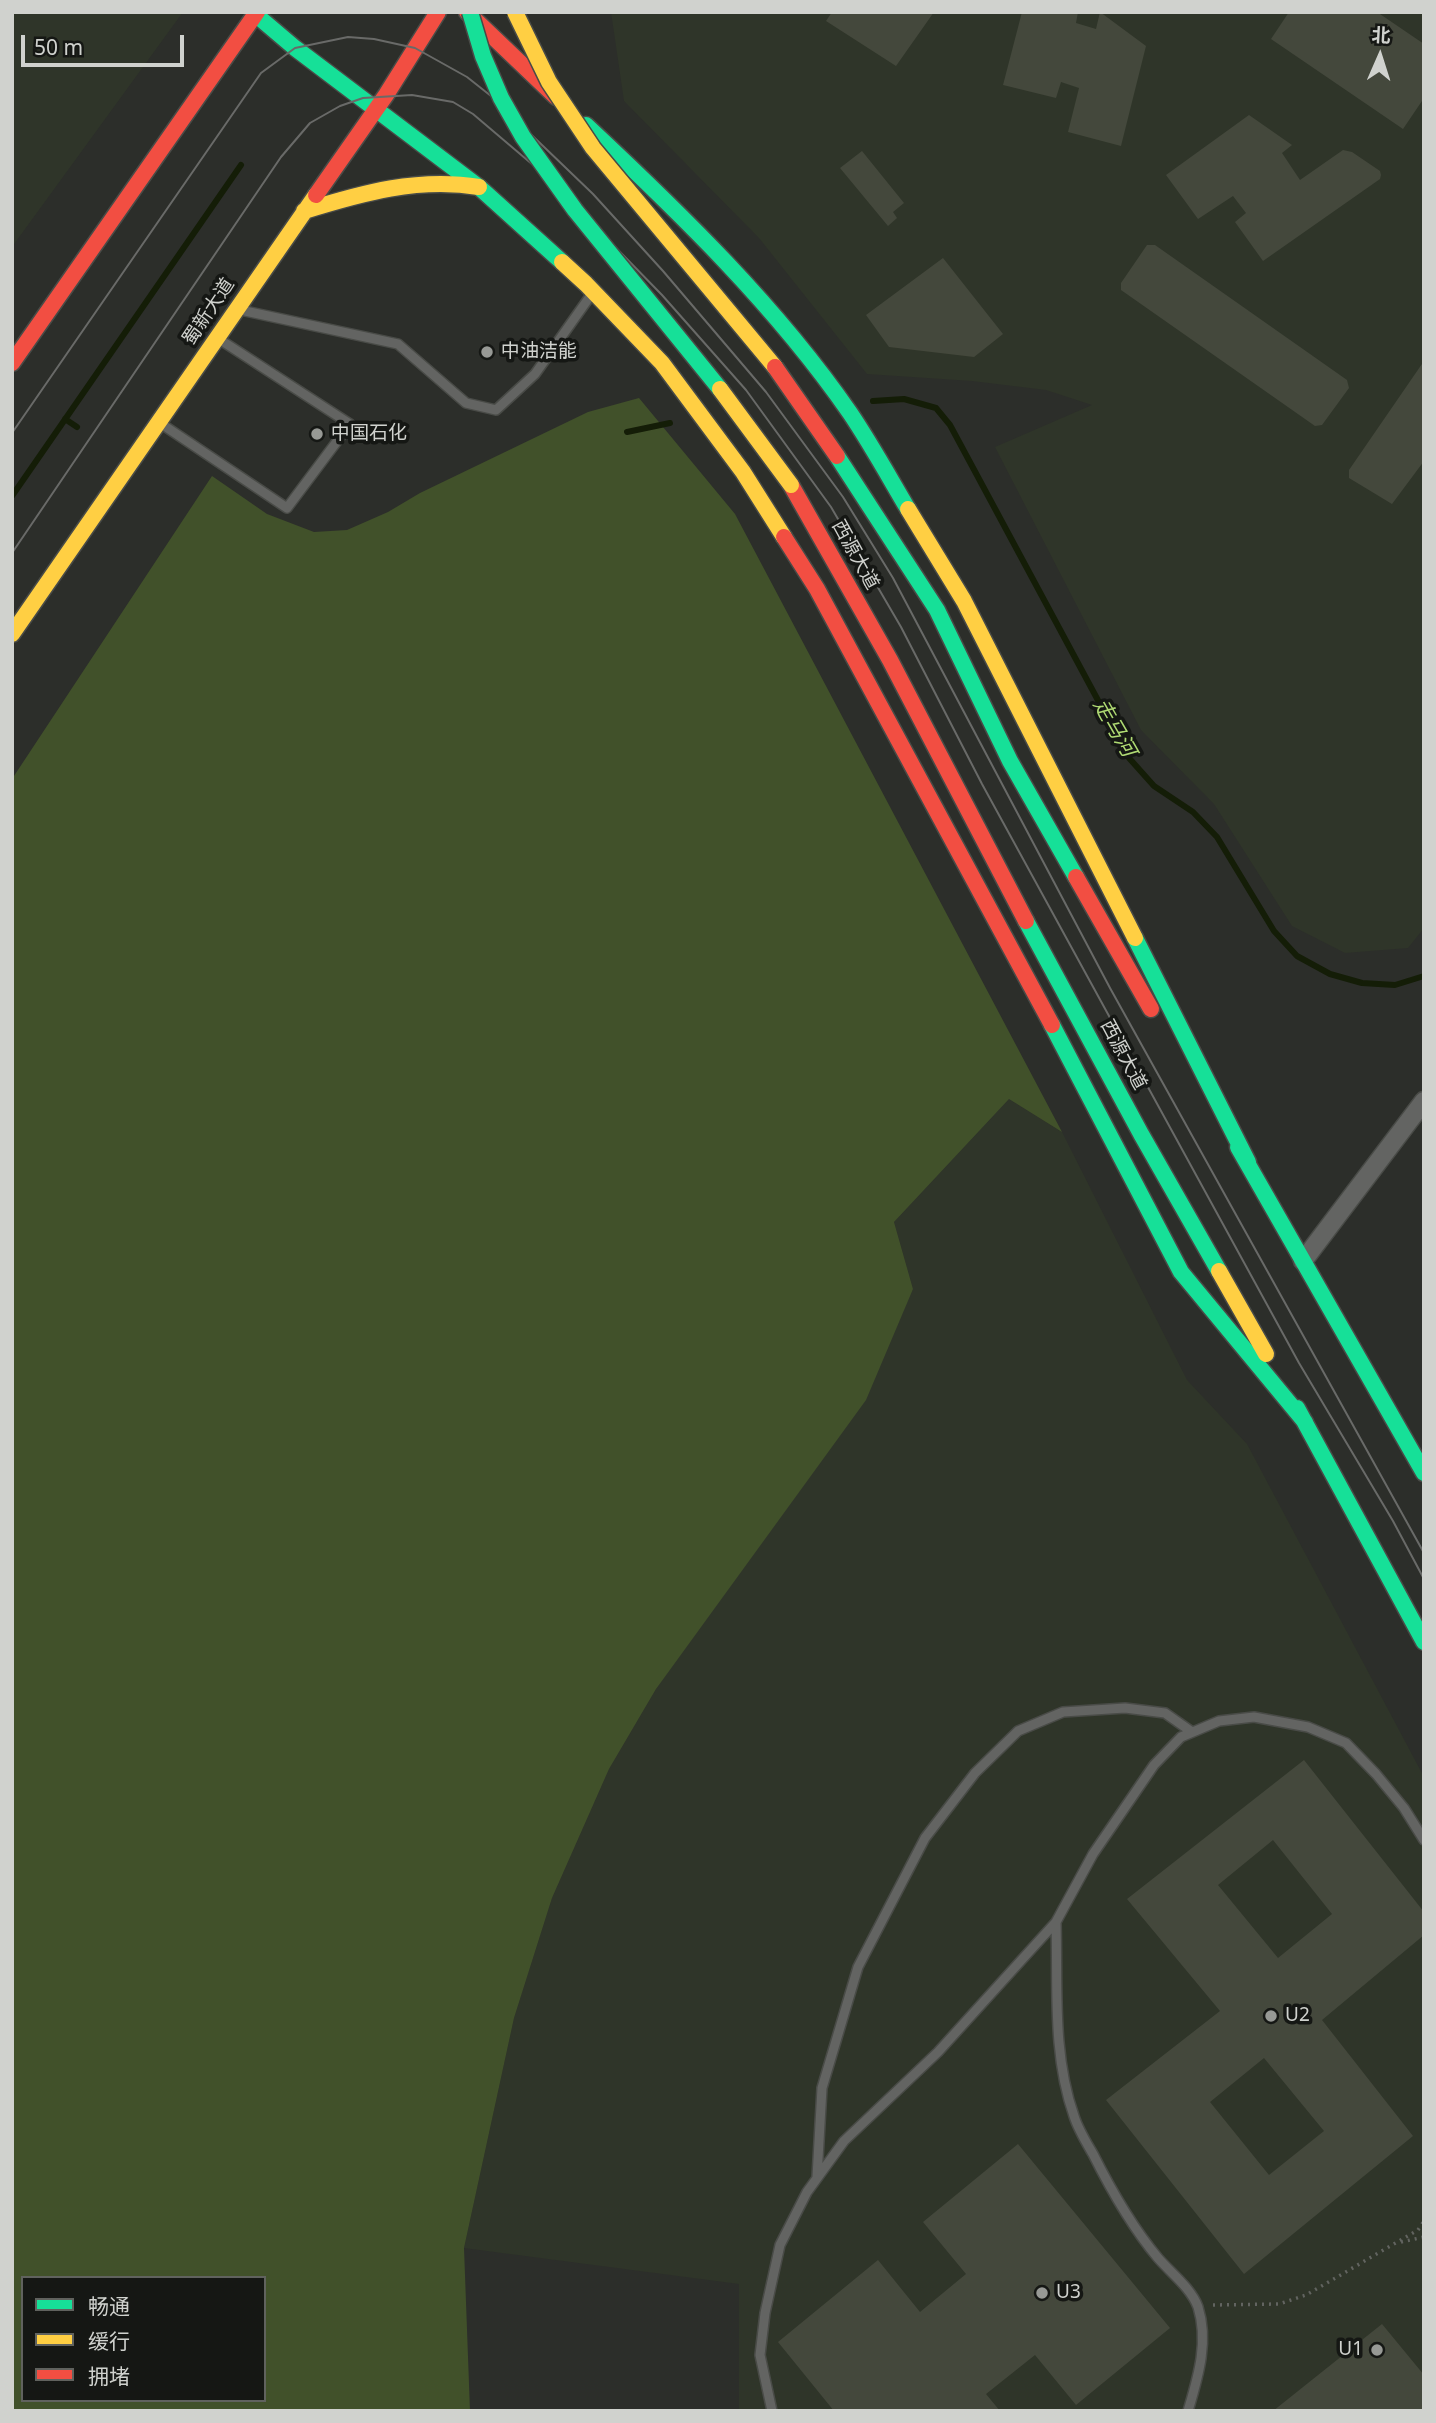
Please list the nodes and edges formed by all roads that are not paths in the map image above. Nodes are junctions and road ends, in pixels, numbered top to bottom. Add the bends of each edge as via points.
1 (438, 12) edge
2 (468, 12) edge
3 (515, 12) edge
4 (256, 13) edge
5 (376, 107) junction
6 (480, 188) junction
7 (304, 211) junction
8 (593, 292) junction
9 (236, 309) junction
10 (217, 338) junction
11 (12, 363) edge
12 (159, 422) junction
13 (12, 634) edge
14 (1424, 1101) edge
15 (1248, 1161) junction
16 (1303, 1261) junction
17 (1305, 1422) junction
18 (1424, 1473) edge
19 (1424, 1643) edge
20 (1192, 1732) junction
21 (1424, 1840) edge
22 (1056, 1922) junction
23 (817, 2179) junction
24 (772, 2411) edge
25 (1188, 2411) edge

1 - 5 main road, 蜀新大道
2 - 15 main road via 683,216 779,323 850,413 964,601
2 - 17 main road, 西源大道, bridge via 490,74 537,161 729,399 791,485 890,660 1141,1134
3 - 15 main road, 西源大道, bridge via 549,82 593,149 772,363 937,610 1010,761 1162,1027
4 - 5 main road via 295,48
4 - 11 main road
5 - 6 main road
5 - 7 main road, 蜀新大道
6 - 7 main road via 423,183 357,193
6 - 8 main road
7 - 9 main road, 蜀新大道
8 - 9 lane via 535,374 496,410 466,403 398,344
8 - 17 main road via 662,363 743,472 817,589 1181,1272
9 - 10 main road, 蜀新大道
10 - 12 main road, 蜀新大道
10 - 12 lane via 350,424 287,508
12 - 13 main road, 蜀新大道
14 - 16 street
15 - 16 main road, 西源大道
16 - 18 main road, 西源大道
17 - 19 main road, 西源大道
20 - 21 lane via 1219,1721 1254,1717 1308,1727 1346,1743 1404,1808
20 - 22 lane via 1154,1765 1093,1854
20 - 23 lane via 1165,1713 1125,1708 1063,1712 1018,1731 975,1773 925,1838 858,1967 822,2088
22 - 23 lane via 938,2052 844,2141
22 - 25 lane via 1063,2084 1075,2120 1111,2190 1197,2305 1202,2360
23 - 24 lane via 780,2245 765,2313 760,2354

